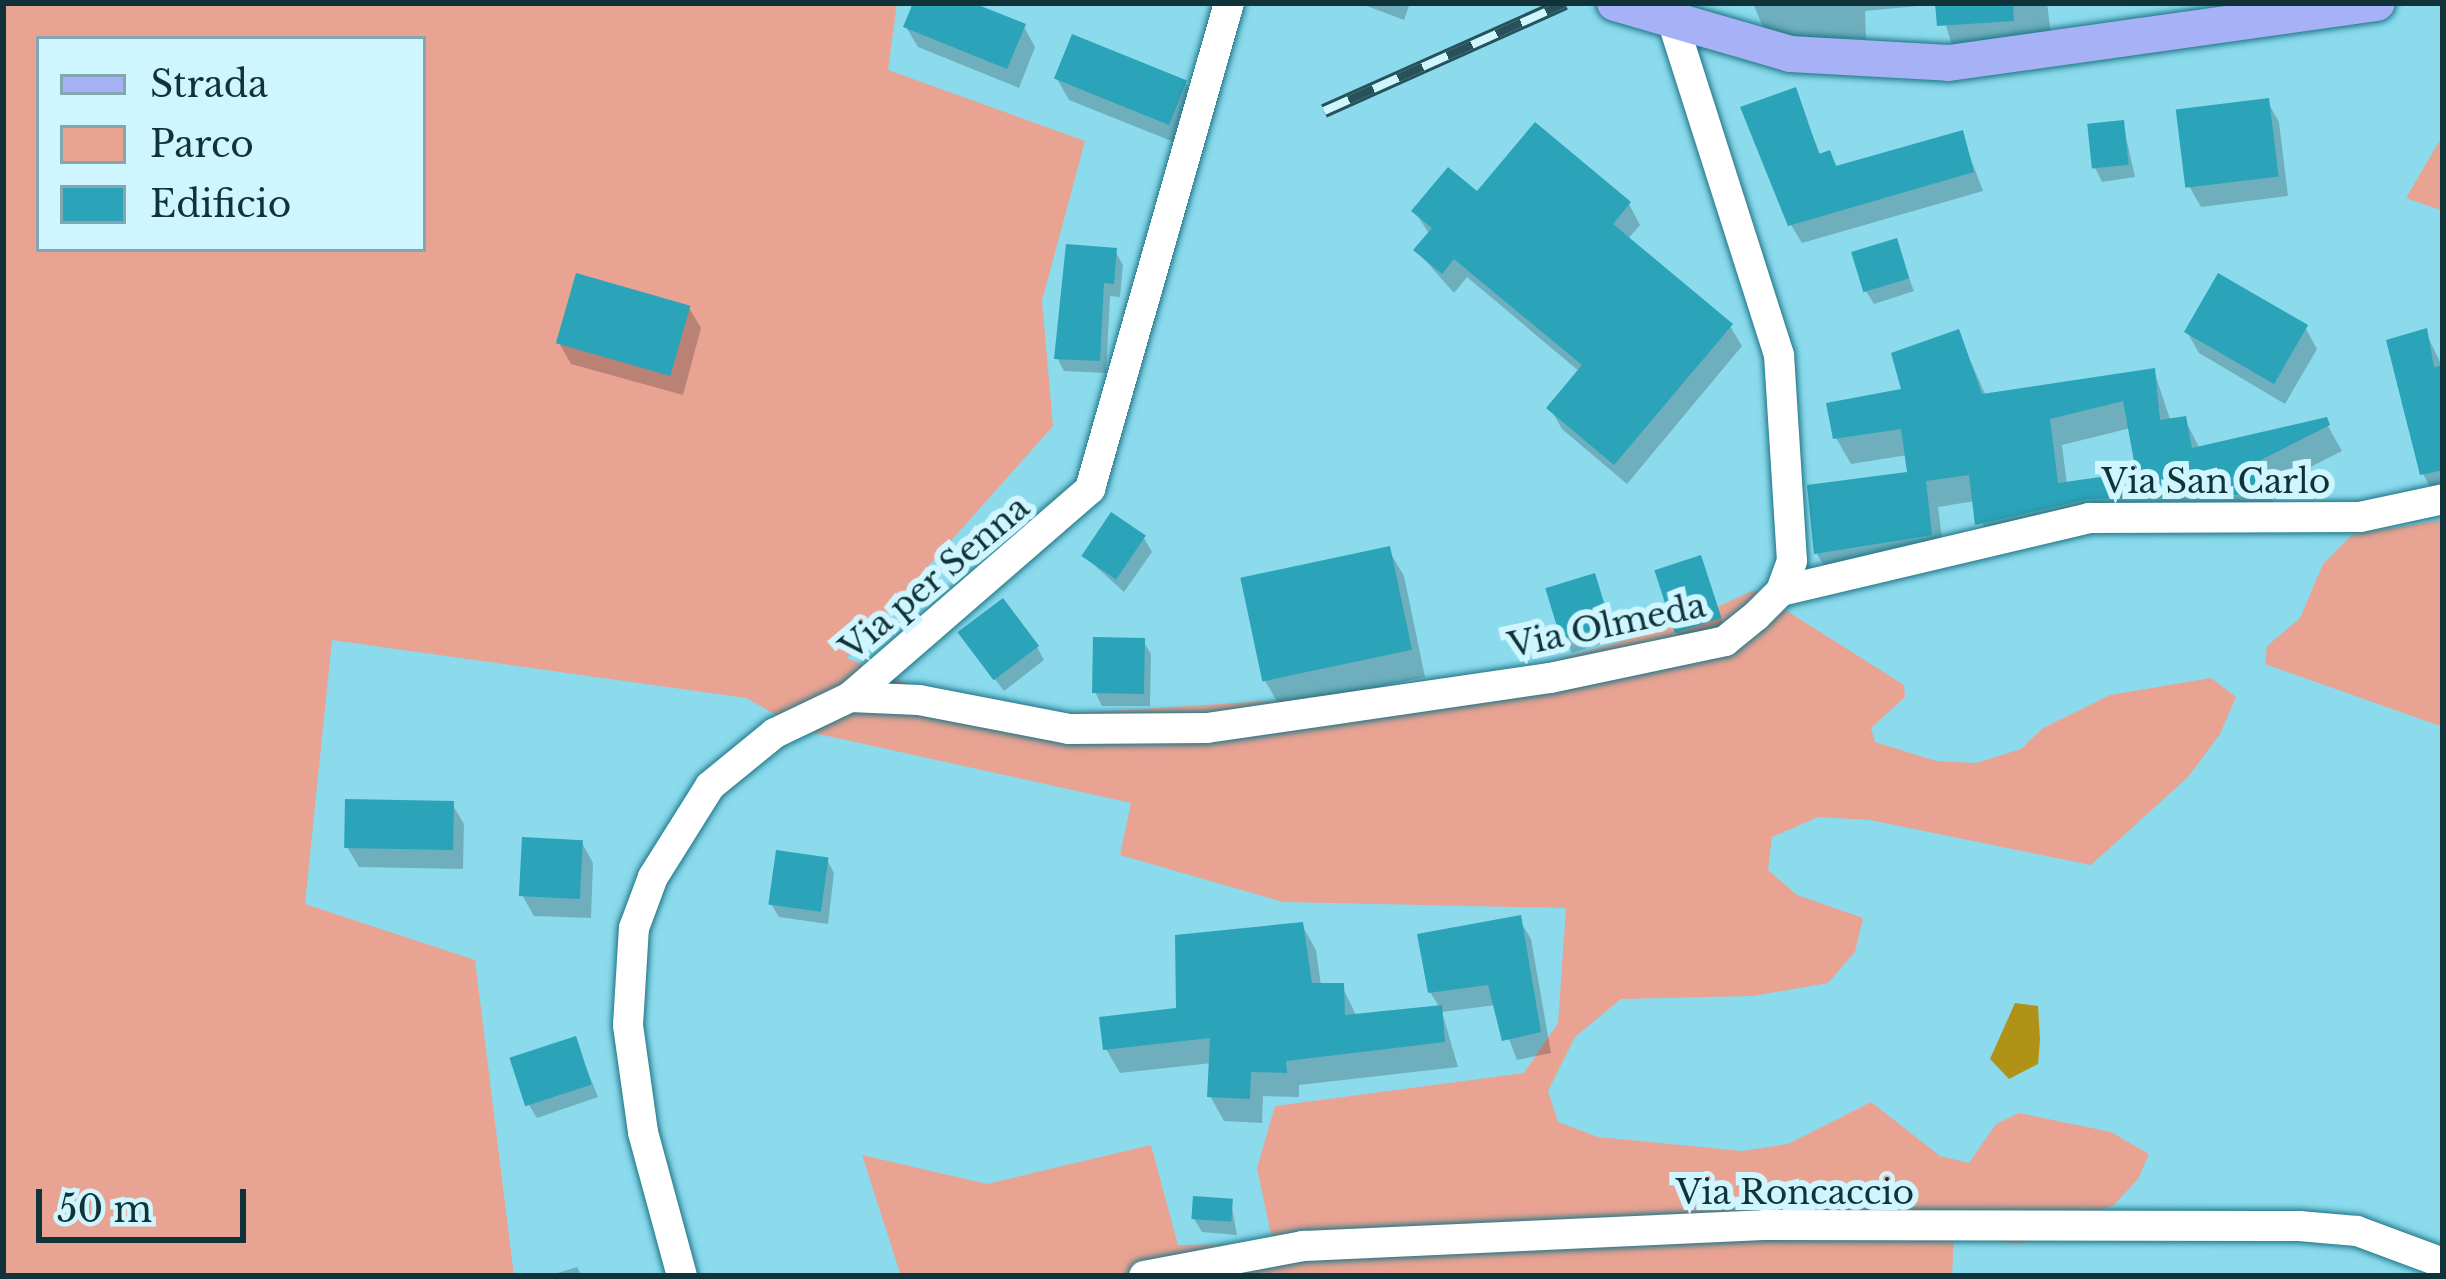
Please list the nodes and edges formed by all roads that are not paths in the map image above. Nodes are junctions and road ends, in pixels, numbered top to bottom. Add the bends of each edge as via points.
1 (1229, 3) edge
2 (2377, 3) edge
3 (1644, 13) edge
4 (2443, 499) edge
5 (1781, 591) junction
6 (850, 697) junction
7 (2443, 1263) edge
8 (682, 1276) edge
9 (1144, 1276) edge

1 - 6 street, Via per Senna via 1090,489
2 - 3 main road via 1949,63 1790,53
3 - 5 street via 1779,355 1792,561
4 - 5 street, Via San Carlo via 2360,517 2089,518
5 - 6 street, Via Olmeda via 1724,641 1550,678 1207,728 1069,729 919,700
6 - 8 street, Via per Senna via 776,733 710,786 678,825 634,928 634,1080
7 - 9 street, Via Roncaccio via 2357,1231 2299,1226 1765,1225 1303,1246

